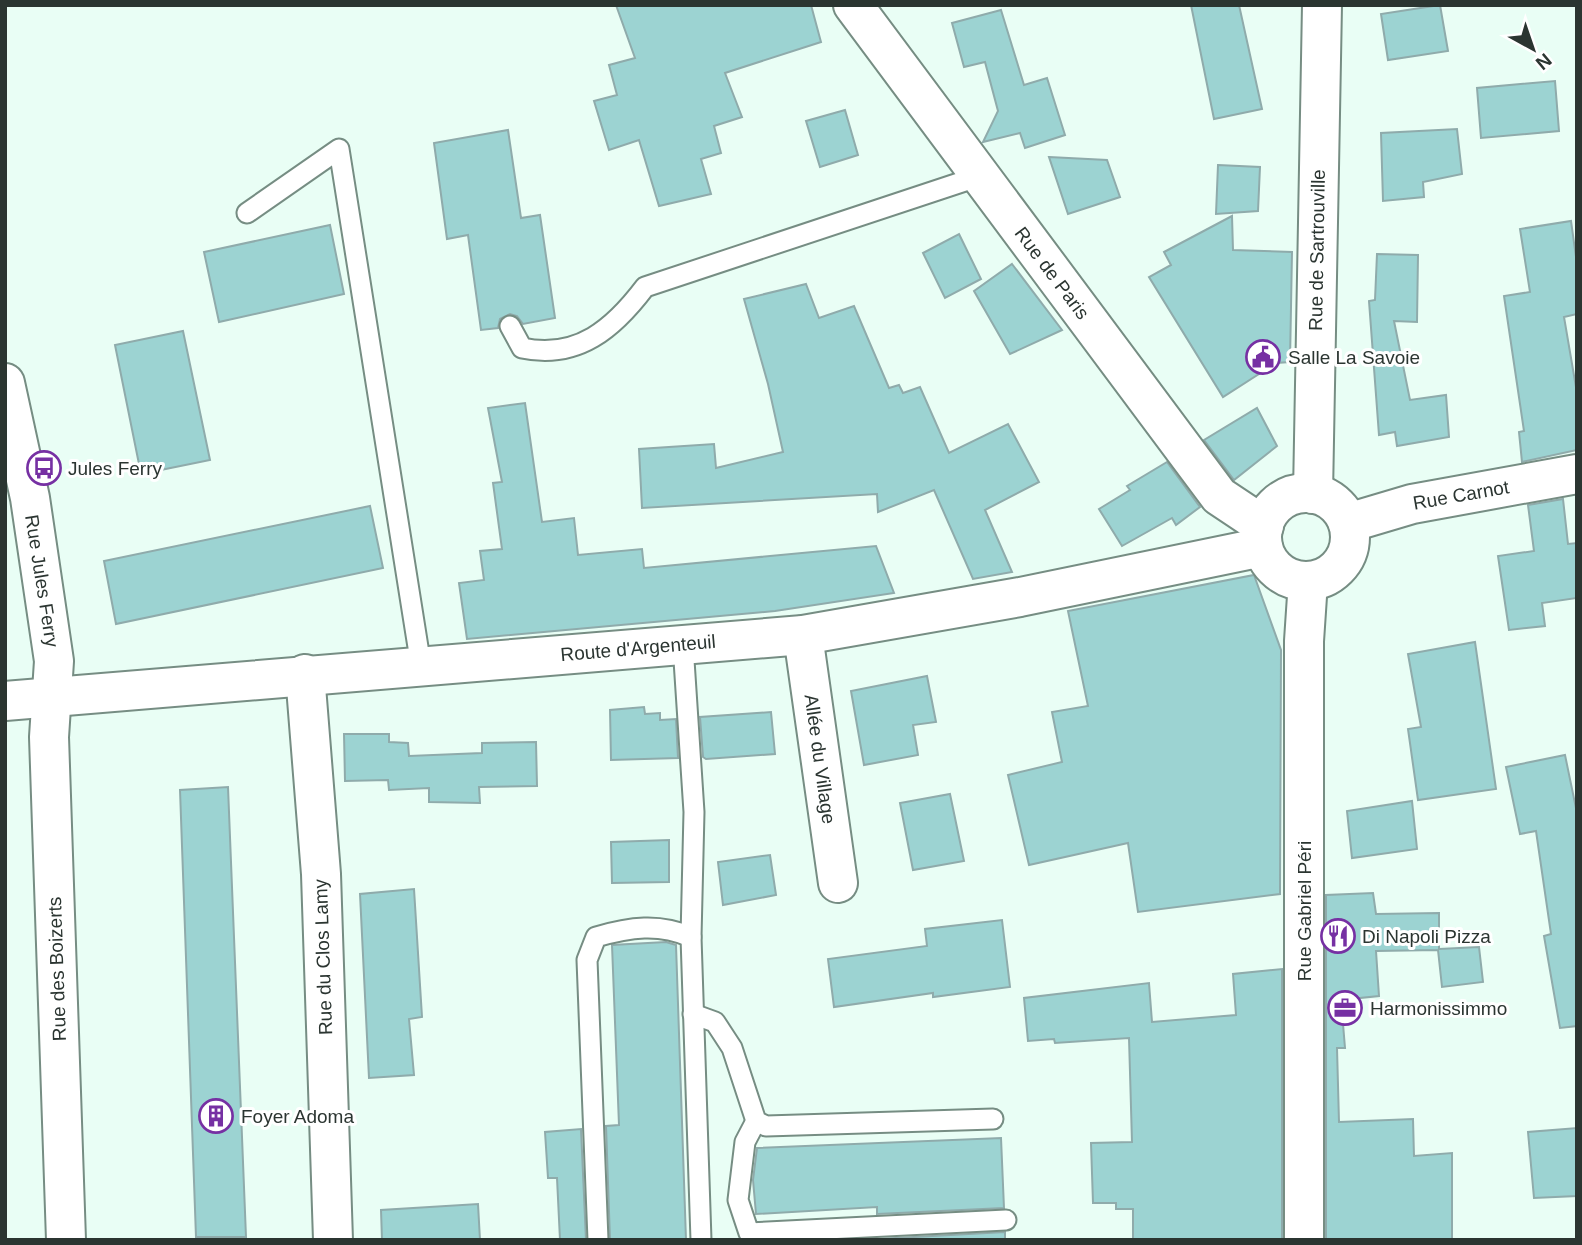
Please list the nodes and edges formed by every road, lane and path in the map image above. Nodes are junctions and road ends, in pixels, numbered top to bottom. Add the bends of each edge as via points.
1 (853, 5) edge
2 (1322, 5) edge
3 (980, 176) junction
4 (247, 213) dead end
5 (510, 326) dead end
6 (5, 383) edge
7 (1577, 474) edge
8 (1313, 494) junction
9 (1348, 523) junction
10 (1264, 537) junction
11 (1308, 581) junction
12 (803, 635) junction
13 (684, 645) junction
14 (421, 666) junction
15 (305, 674) junction
16 (53, 697) junction
17 (5, 701) edge
18 (838, 883) dead end
19 (691, 937) junction
20 (693, 1014) junction
21 (993, 1119) dead end
22 (756, 1121) junction
23 (1006, 1220) dead end
24 (66, 1240) edge
25 (333, 1240) edge
26 (598, 1240) edge
27 (701, 1240) edge
28 (1304, 1240) edge

1 - 3 street, Rue de Paris
2 - 8 street, Rue de Sartrouville
3 - 5 lane via 645,287 597,338 569,347 522,348
3 - 10 street, Rue de Paris via 1219,496
4 - 14 lane via 339,149
6 - 16 street, Rue Jules Ferry via 30,498 54,661
7 - 9 street, Rue Carnot via 1412,503
8 - 9 street via 1334,503
8 - 10 street via 1298,494 1274,507
9 - 11 street via 1350,542 1343,561 1328,576
10 - 11 street via 1275,569 1284,576
10 - 12 street, Route d'Argenteuil via 1020,597
11 - 28 street, Rue Gabriel Péri via 1304,640
12 - 13 street, Route d'Argenteuil
12 - 18 street, Allée du Village
13 - 14 street, Route d'Argenteuil
13 - 19 lane via 694,812
14 - 15 street, Route d'Argenteuil
15 - 16 street, Route d'Argenteuil
15 - 25 street, Rue du Clos Lamy via 321,874
16 - 17 street, Route d'Argenteuil
16 - 24 street, Rue des Boizerts via 49,737
19 - 20 lane
19 - 26 lane via 672,929 629,928 596,937 590,948
20 - 22 lane via 715,1022 732,1048
20 - 27 lane
21 - 22 lane via 766,1126
22 - 23 lane via 745,1142 738,1200 749,1233

